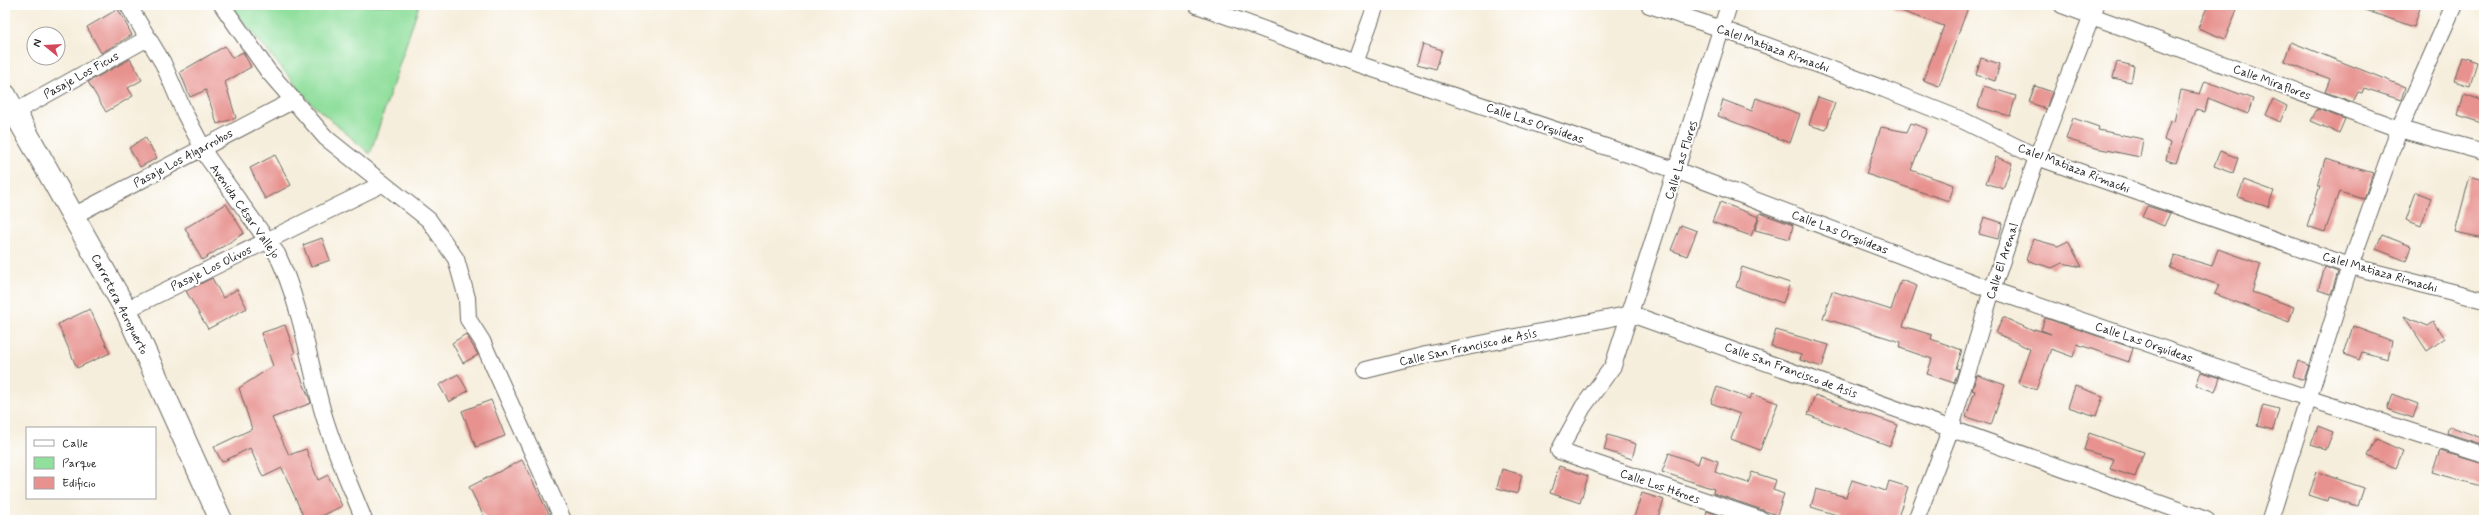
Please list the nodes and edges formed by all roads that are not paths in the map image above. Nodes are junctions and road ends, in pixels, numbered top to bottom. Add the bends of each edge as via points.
1 (128, 5) edge
2 (222, 5) edge
3 (1197, 5) edge
4 (1376, 5) edge
5 (1649, 5) edge
6 (1729, 5) edge
7 (2062, 5) edge
8 (2454, 5) edge
9 (2094, 11) edge
10 (1722, 29) junction
11 (148, 38) junction
12 (1355, 63) junction
13 (294, 100) junction
14 (10, 104) edge
15 (2399, 129) junction
16 (202, 147) junction
17 (2484, 152) edge
18 (2037, 157) junction
19 (1678, 171) junction
20 (382, 184) junction
21 (73, 216) junction
22 (267, 240) junction
23 (2350, 266) junction
24 (1992, 290) junction
25 (2484, 300) edge
26 (126, 310) junction
27 (1631, 314) junction
28 (1366, 370) dead end
29 (2310, 399) junction
30 (1951, 428) junction
31 (1559, 451) joint
32 (2484, 455) edge
33 (221, 520) edge
34 (364, 520) edge
35 (563, 520) edge
36 (1762, 520) edge
37 (1916, 520) edge
38 (2206, 520) edge
39 (2270, 520) edge

1 - 11 street, Avenida César Vallejo
2 - 13 street via 268,71
3 - 12 street, Calle Las Orquídeas
4 - 12 street
5 - 10 street, Calel Matiaza Rimachi
6 - 10 street, Calle Las Flores
7 - 9 street, Calle Miraflores
8 - 15 street
9 - 15 street, Calle Miraflores
9 - 18 street, Calle El Arenal
10 - 18 street, Calel Matiaza Rimachi via 1962,120
10 - 19 street, Calle Las Flores
11 - 14 street, Pasaje Los Ficus
11 - 16 street, Avenida César Vallejo
12 - 19 street, Calle Las Orquídeas
13 - 16 street, Pasaje Los Algarrobos
13 - 20 street via 326,138
14 - 21 main road, Carretera Aeropuerto
15 - 17 street, Calle Miraflores
15 - 23 street
16 - 21 street, Pasaje Los Algarrobos
16 - 22 street, Avenida César Vallejo
18 - 23 street, Calel Matiaza Rimachi
18 - 24 street, Calle El Arenal
19 - 24 street, Calle Las Orquídeas
19 - 27 street, Calle Las Flores
20 - 22 street, Pasaje Los Olivos
20 - 35 street via 429,220 456,259 467,298 468,319 482,341
21 - 26 main road, Carretera Aeropuerto
22 - 26 street, Pasaje Los Olivos
22 - 34 street, Avenida César Vallejo via 283,267 306,340 322,410
23 - 25 street, Calel Matiaza Rimachi
23 - 29 street
24 - 29 street, Calle Las Orquídeas
24 - 30 street, Calle El Arenal
26 - 33 main road, Carretera Aeropuerto
27 - 28 street, Calle San Francisco de Asís via 1426,355
27 - 30 street, Calle San Francisco de Asís
27 - 31 street, Calle Las Flores via 1613,366 1583,407
29 - 32 street, Calle Las Orquídeas
29 - 39 street
30 - 37 street, Calle El Arenal
30 - 38 street, Calle San Francisco de Asís
31 - 36 street, Calle Los Héroes

